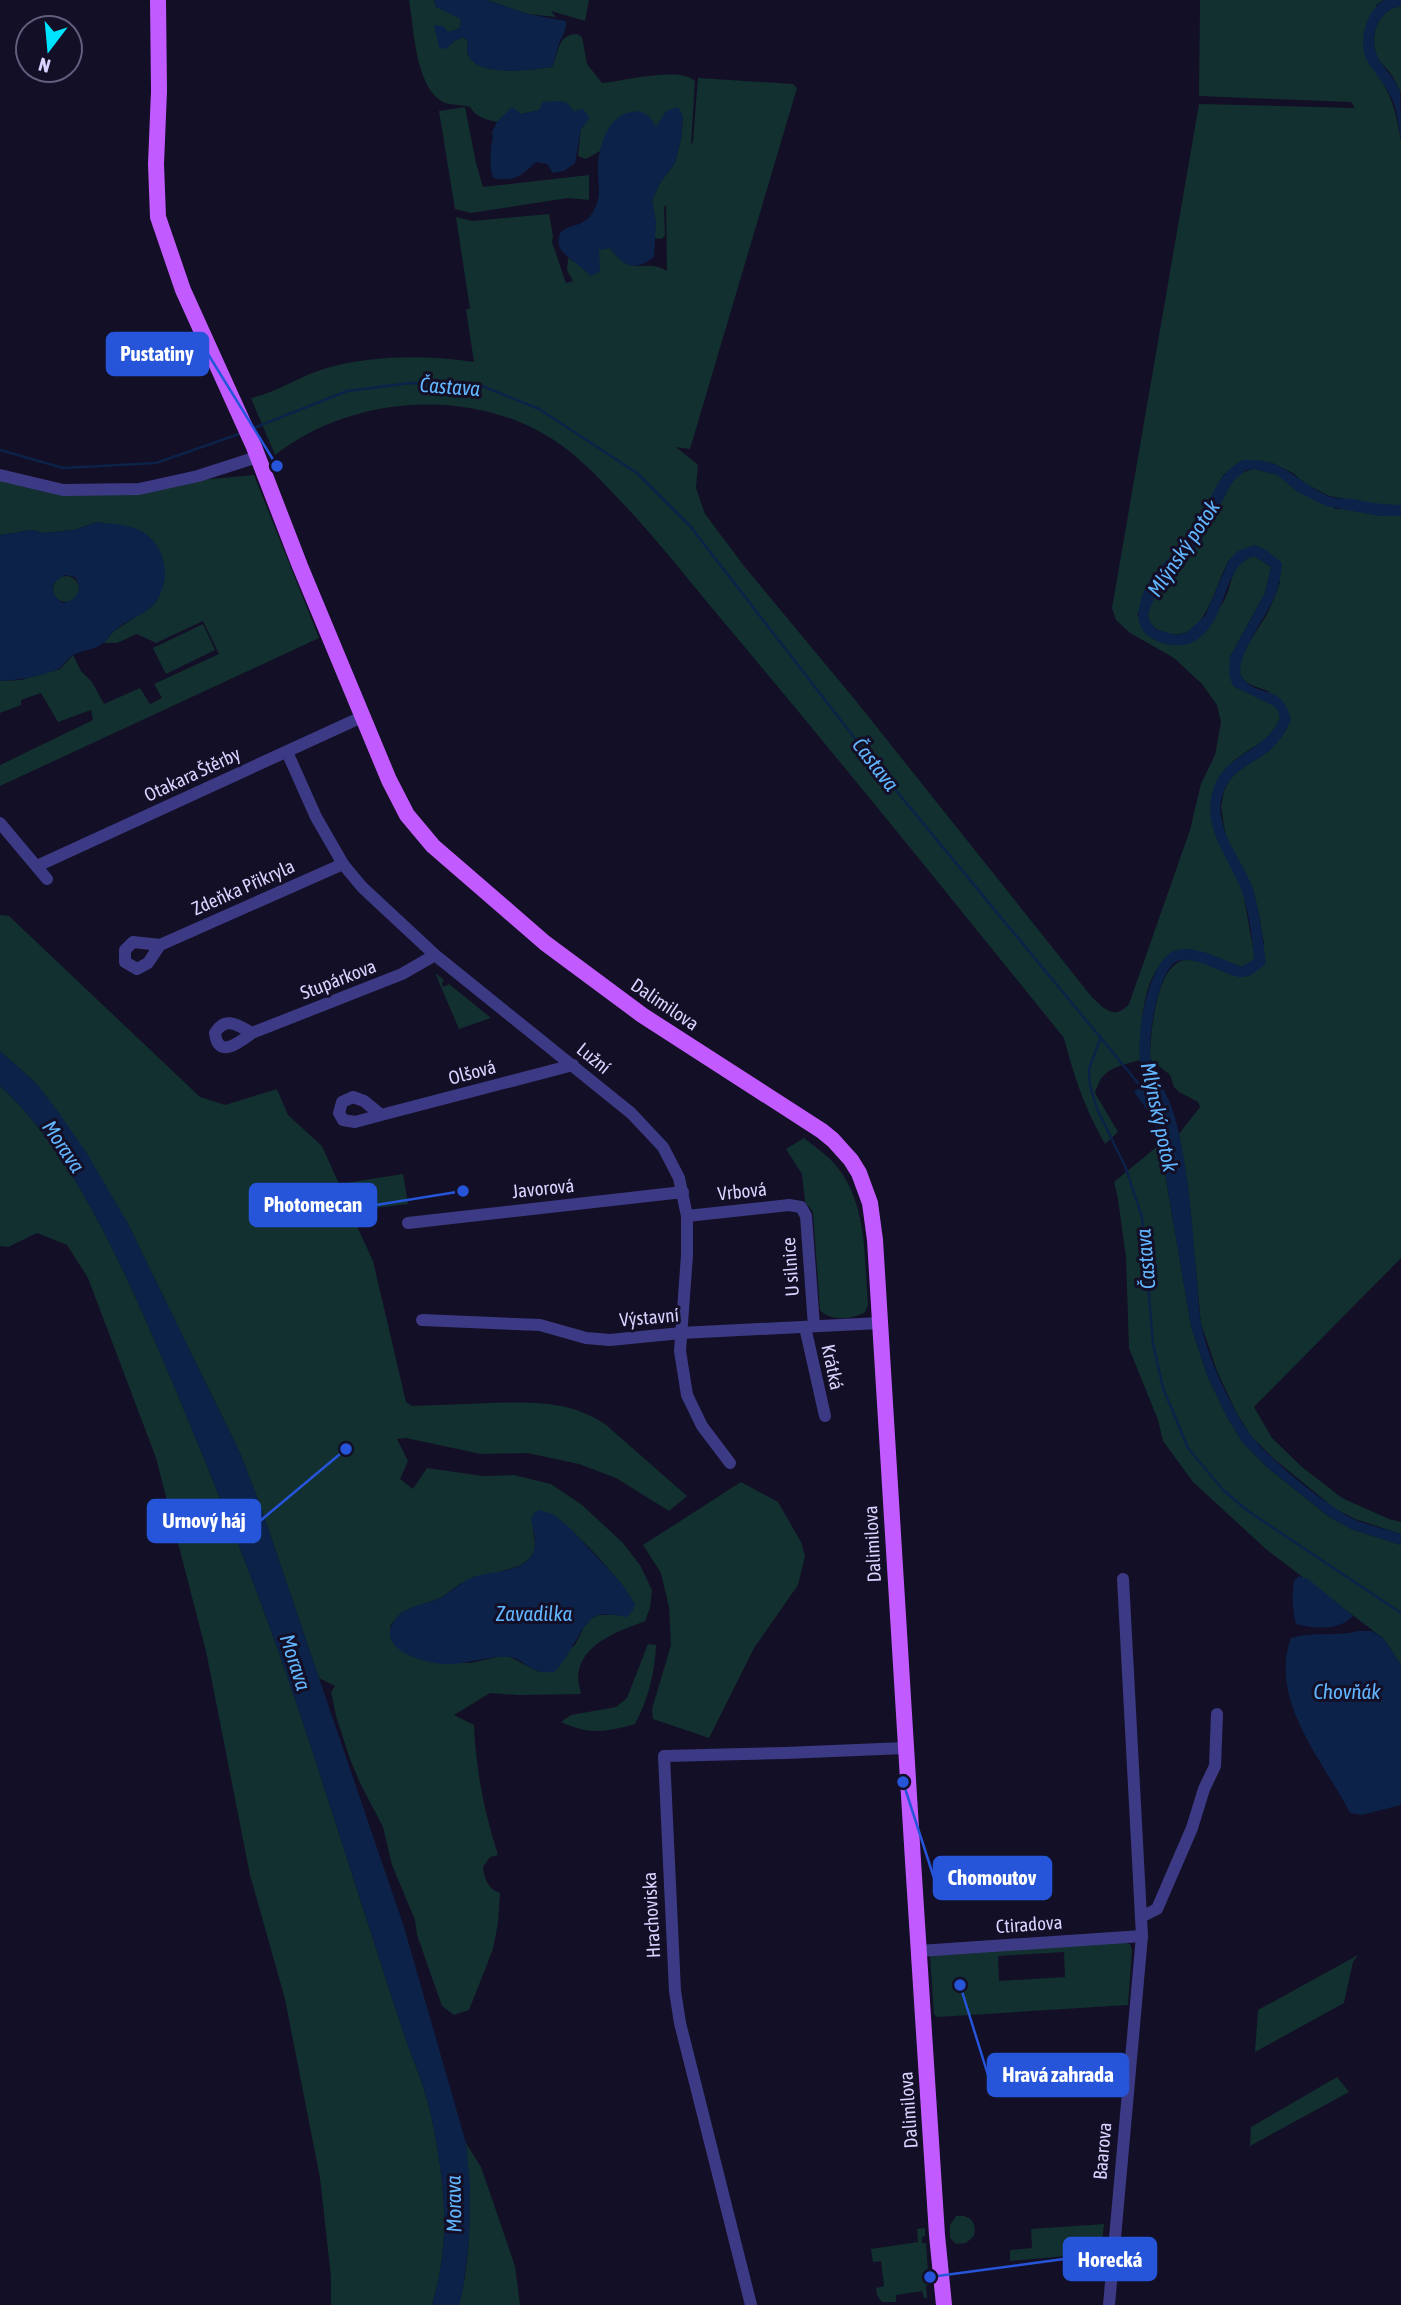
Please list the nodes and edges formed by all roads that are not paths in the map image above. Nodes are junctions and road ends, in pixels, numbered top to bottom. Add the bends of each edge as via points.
1 (158, 0) edge
2 (256, 452) junction
3 (0, 475) edge
4 (364, 716) junction
5 (287, 752) junction
6 (0, 823) edge
7 (342, 864) junction
8 (37, 866) junction
9 (47, 879) dead end
10 (160, 945) dead end
11 (435, 955) junction
12 (252, 1033) dead end
13 (573, 1065) junction
14 (381, 1115) dead end
15 (683, 1192) junction
16 (801, 1208) joint
17 (687, 1216) junction
18 (408, 1223) dead end
19 (422, 1320) dead end
20 (880, 1323) junction
21 (809, 1326) junction
22 (681, 1334) junction
23 (825, 1416) dead end
24 (730, 1463) dead end
25 (1123, 1579) dead end
26 (1217, 1714) dead end
27 (905, 1748) junction
28 (1141, 1917) junction
29 (1142, 1936) junction
30 (919, 1951) junction
31 (751, 2305) edge
32 (944, 2305) edge
33 (1109, 2305) edge

1 - 2 main road, Dalimilova via 158,217 183,290
2 - 3 street via 198,476 139,489 63,490
2 - 4 main road, Dalimilova
4 - 5 street, Otakara Štěrby
4 - 20 main road, Dalimilova via 407,815 422,835 484,892 642,1015 841,1147 856,1167 870,1203
5 - 7 street, Lužní
5 - 8 street, Otakara Štěrby
6 - 8 street
7 - 10 street, Zdeňka Přikryla
7 - 11 street, Lužní via 385,911
8 - 9 street
11 - 12 street, Stupárkova via 402,974
11 - 13 street, Lužní
13 - 14 street, Olšová
13 - 15 street, Lužní via 631,1113 663,1147
15 - 17 street, Lužní
15 - 18 street, Javorová
16 - 17 street, Vrbová via 789,1205
16 - 21 street, U silnice via 806,1216
17 - 22 street, Lužní
19 - 22 street, Výstavní via 540,1325 611,1340
20 - 21 street, Výstavní
20 - 27 main road, Dalimilova
21 - 22 street, Výstavní
21 - 23 street, Krátká
22 - 24 street, Lužní via 687,1395 702,1426
25 - 28 street, Baarova
26 - 28 street via 1215,1766 1192,1828 1157,1909
27 - 30 main road, Dalimilova
27 - 31 street, Hrachoviska via 664,1756 680,2023
28 - 29 street, Baarova
29 - 30 street, Ctiradova
29 - 33 street, Baarova
30 - 32 main road, Dalimilova

